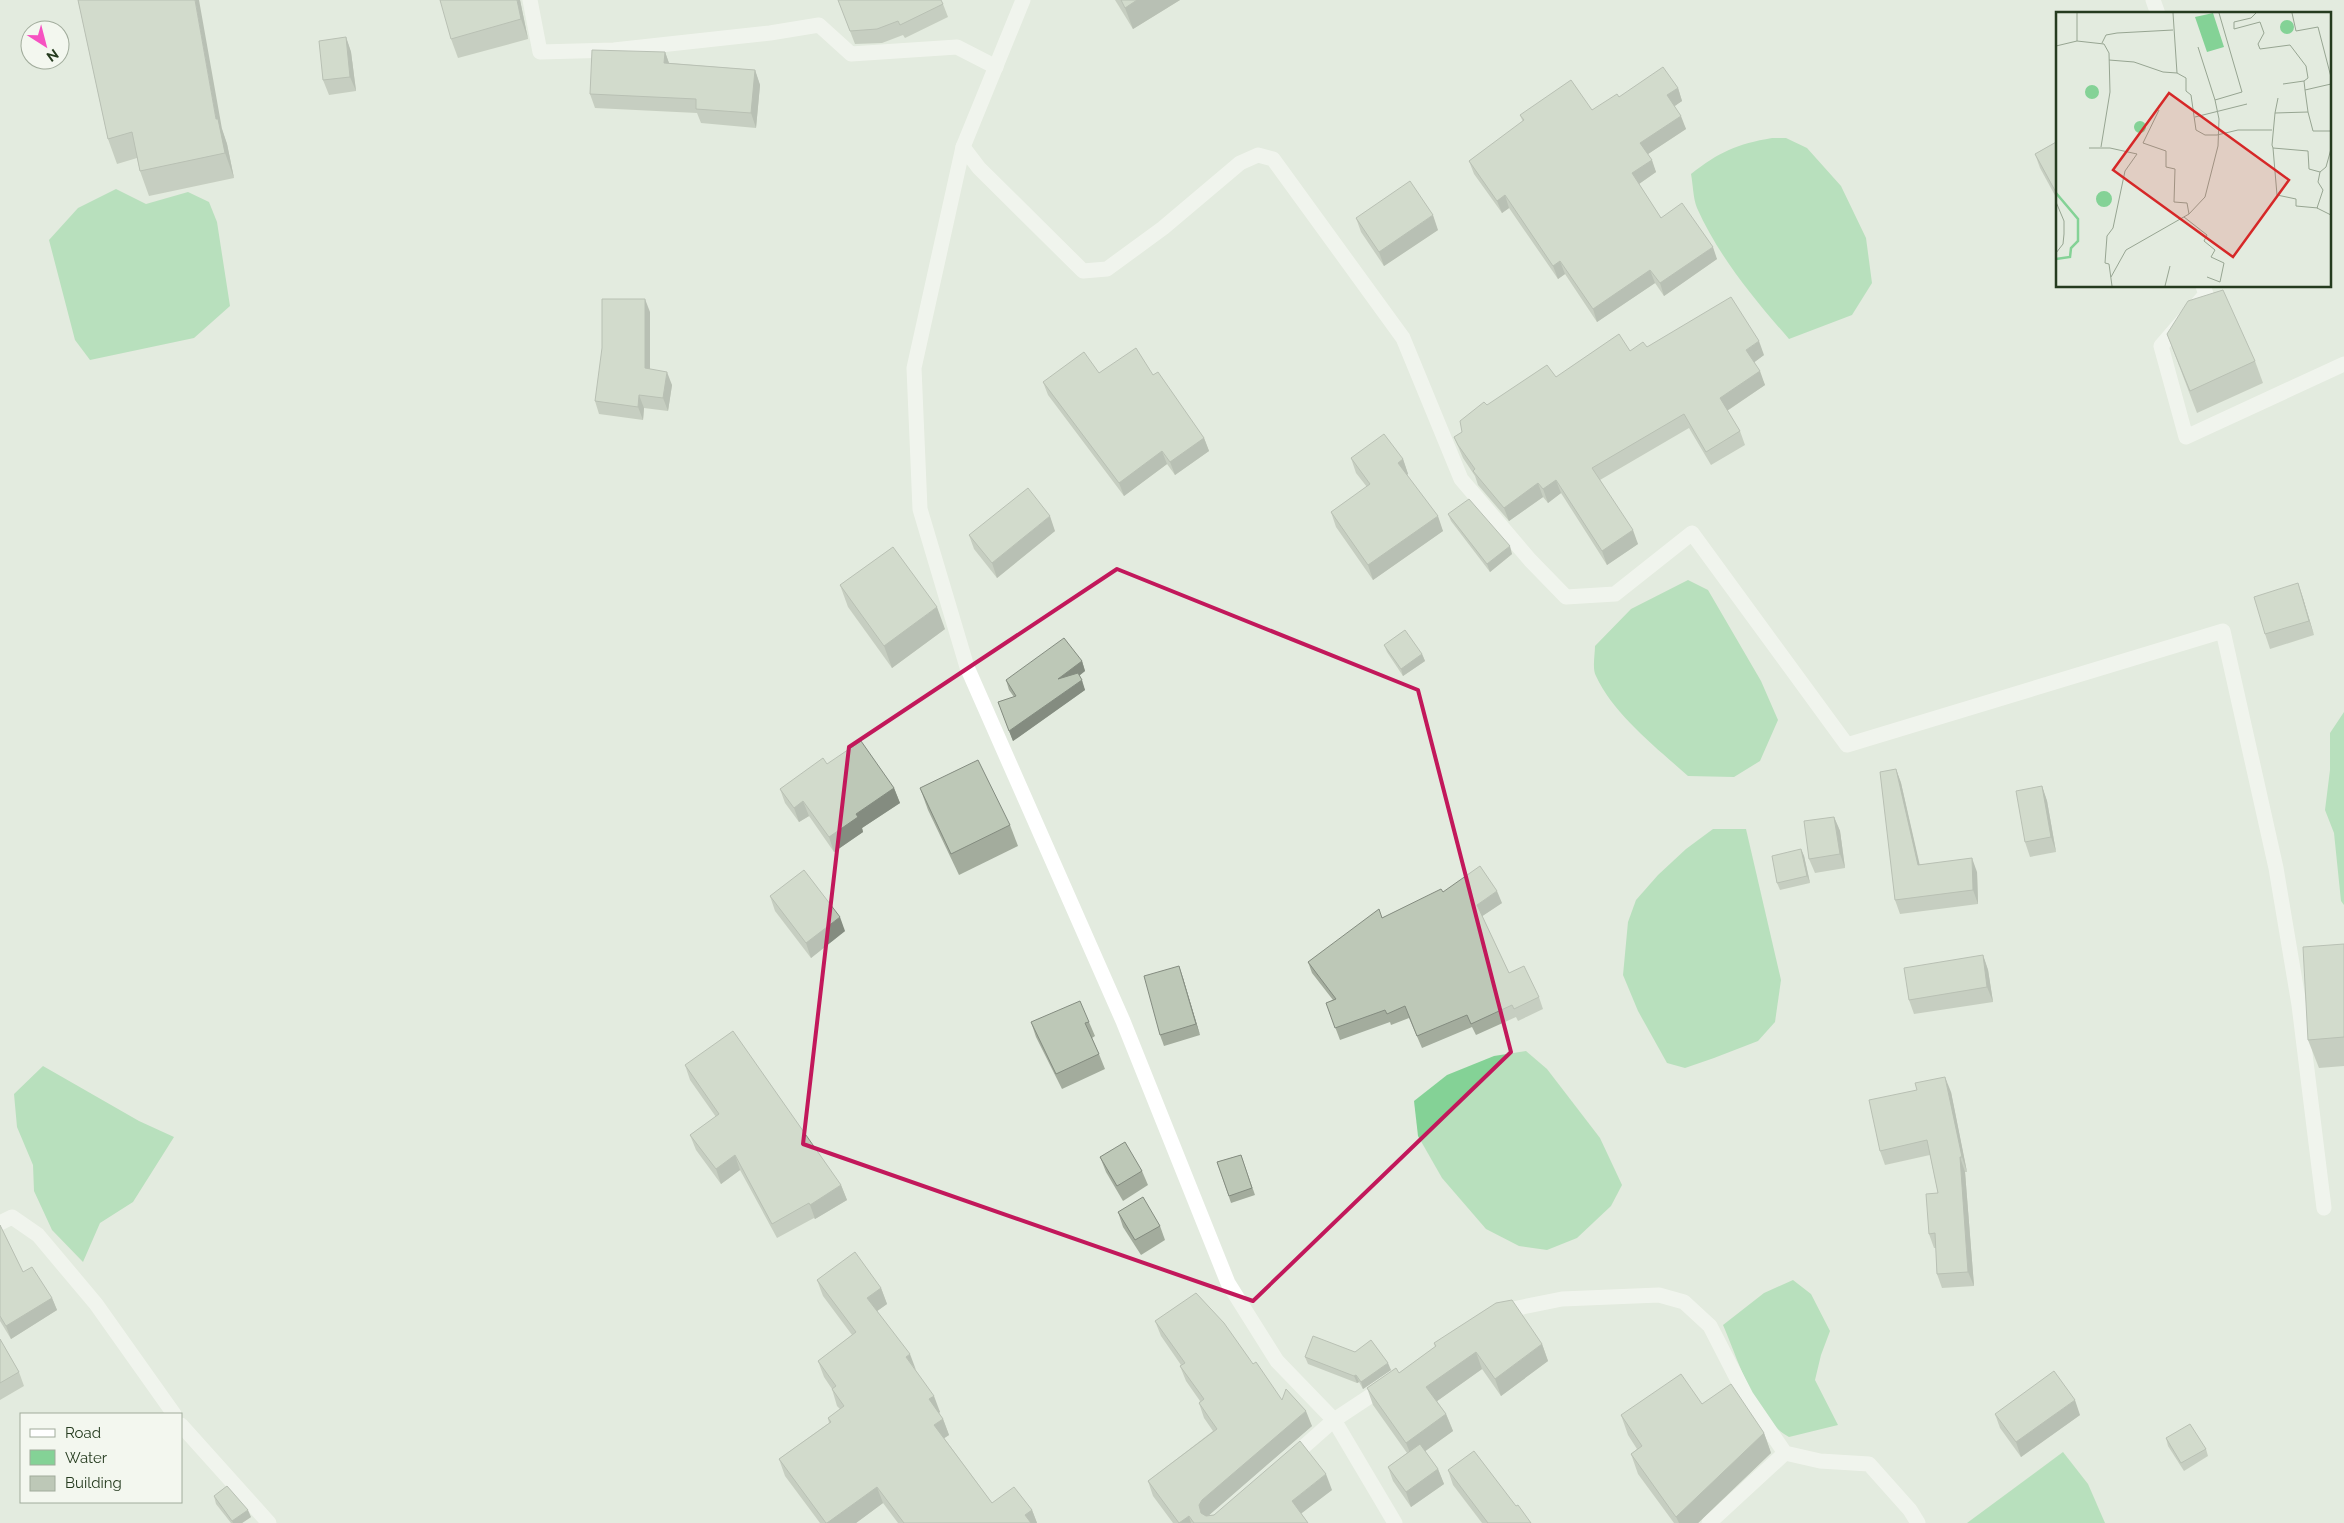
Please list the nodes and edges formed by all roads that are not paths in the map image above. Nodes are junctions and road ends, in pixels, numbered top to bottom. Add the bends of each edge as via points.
1 (530, 0) edge
2 (1023, 0) edge
3 (2153, 0) edge
4 (2157, 12) edge
5 (996, 67) junction
6 (963, 146) junction
7 (2204, 288) edge
8 (2344, 364) edge
9 (2324, 1208) dead end
10 (0, 1223) edge
11 (1486, 1318) edge
12 (1398, 1377) edge
13 (173, 1413) edge
14 (1334, 1420) junction
15 (182, 1426) edge
16 (1785, 1452) junction
17 (1278, 1469) edge
18 (269, 1523) edge
19 (1395, 1523) edge
20 (1709, 1523) edge
21 (1918, 1523) edge

1 - 5 street via 540,52 614,50 819,25 851,54 957,47
2 - 5 street
3 - 4 street
5 - 6 street
6 - 9 street via 979,168 1083,271 1107,269 1163,228 1240,164 1258,155 1273,159 1404,338 1461,479 1566,597 1615,594 1692,533 1847,745 2223,630 2278,878 2299,1005
6 - 14 street via 914,368 920,509 967,667 1123,1021 1228,1283 1277,1361
7 - 8 street via 2206,294 2161,346 2186,438
10 - 13 street via 12,1218 38,1235 96,1304
11 - 16 street via 1494,1312 1562,1300 1659,1295 1684,1302 1710,1326 1746,1396
12 - 14 street
14 - 17 street
14 - 19 street
15 - 18 street
16 - 20 street
16 - 21 street via 1820,1461 1869,1464

